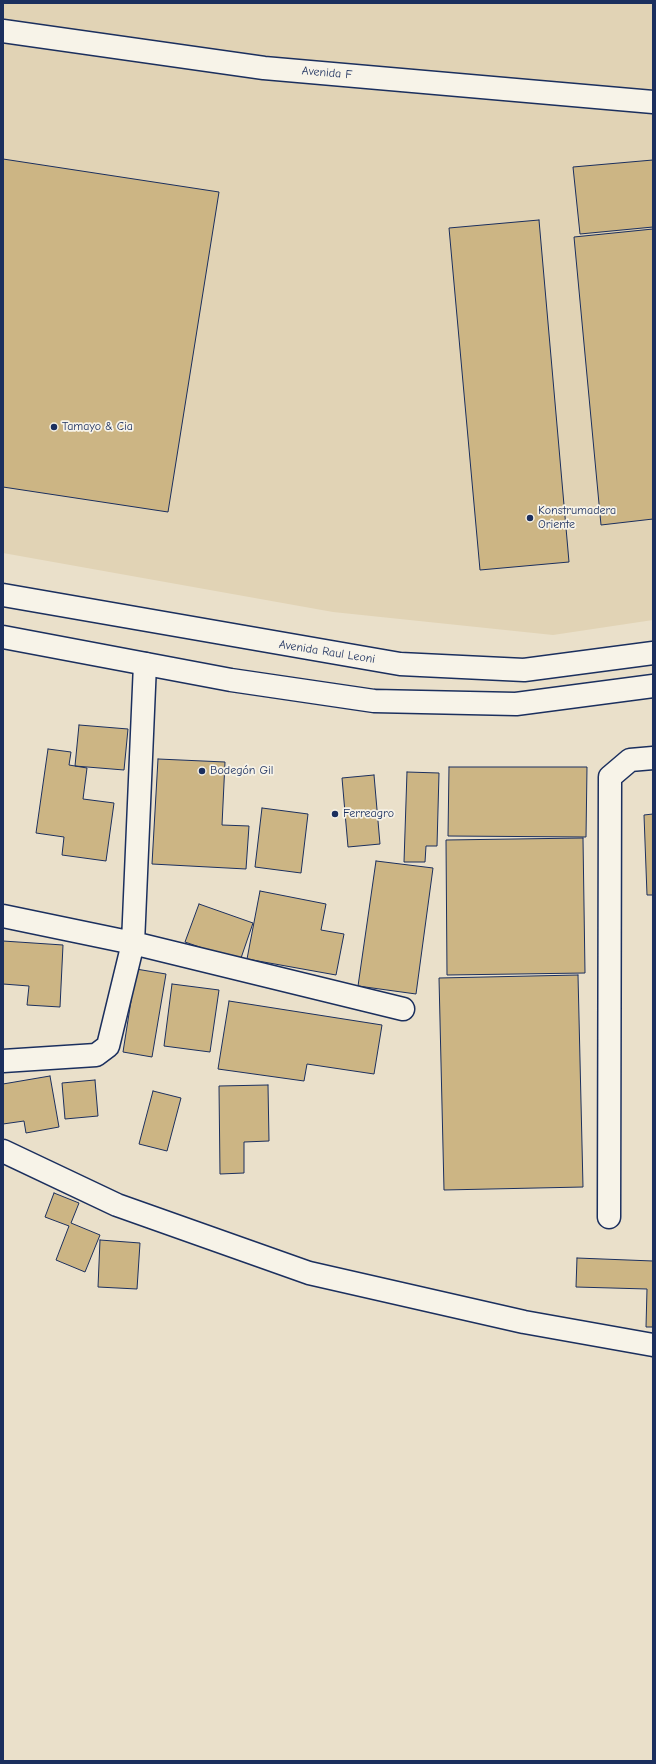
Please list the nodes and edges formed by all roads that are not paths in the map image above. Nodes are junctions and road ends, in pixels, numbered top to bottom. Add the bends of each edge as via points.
1 (3, 31) edge
2 (653, 102) edge
3 (3, 595) edge
4 (3, 637) edge
5 (653, 653) edge
6 (145, 664) junction
7 (653, 686) edge
8 (653, 758) edge
9 (3, 916) edge
10 (133, 943) junction
11 (403, 1009) dead end
12 (3, 1061) edge
13 (3, 1150) edge
14 (609, 1217) dead end
15 (653, 1345) edge

1 - 2 street, Avenida F via 264,68
3 - 5 street, Avenida Raul Leoni via 400,664 524,670
4 - 6 street
6 - 7 street via 231,680 374,701 516,704
6 - 10 street
8 - 14 street via 630,760 610,777
9 - 10 street
10 - 11 street
10 - 12 street via 108,1046 96,1055
13 - 15 street via 117,1205 309,1273 524,1322

